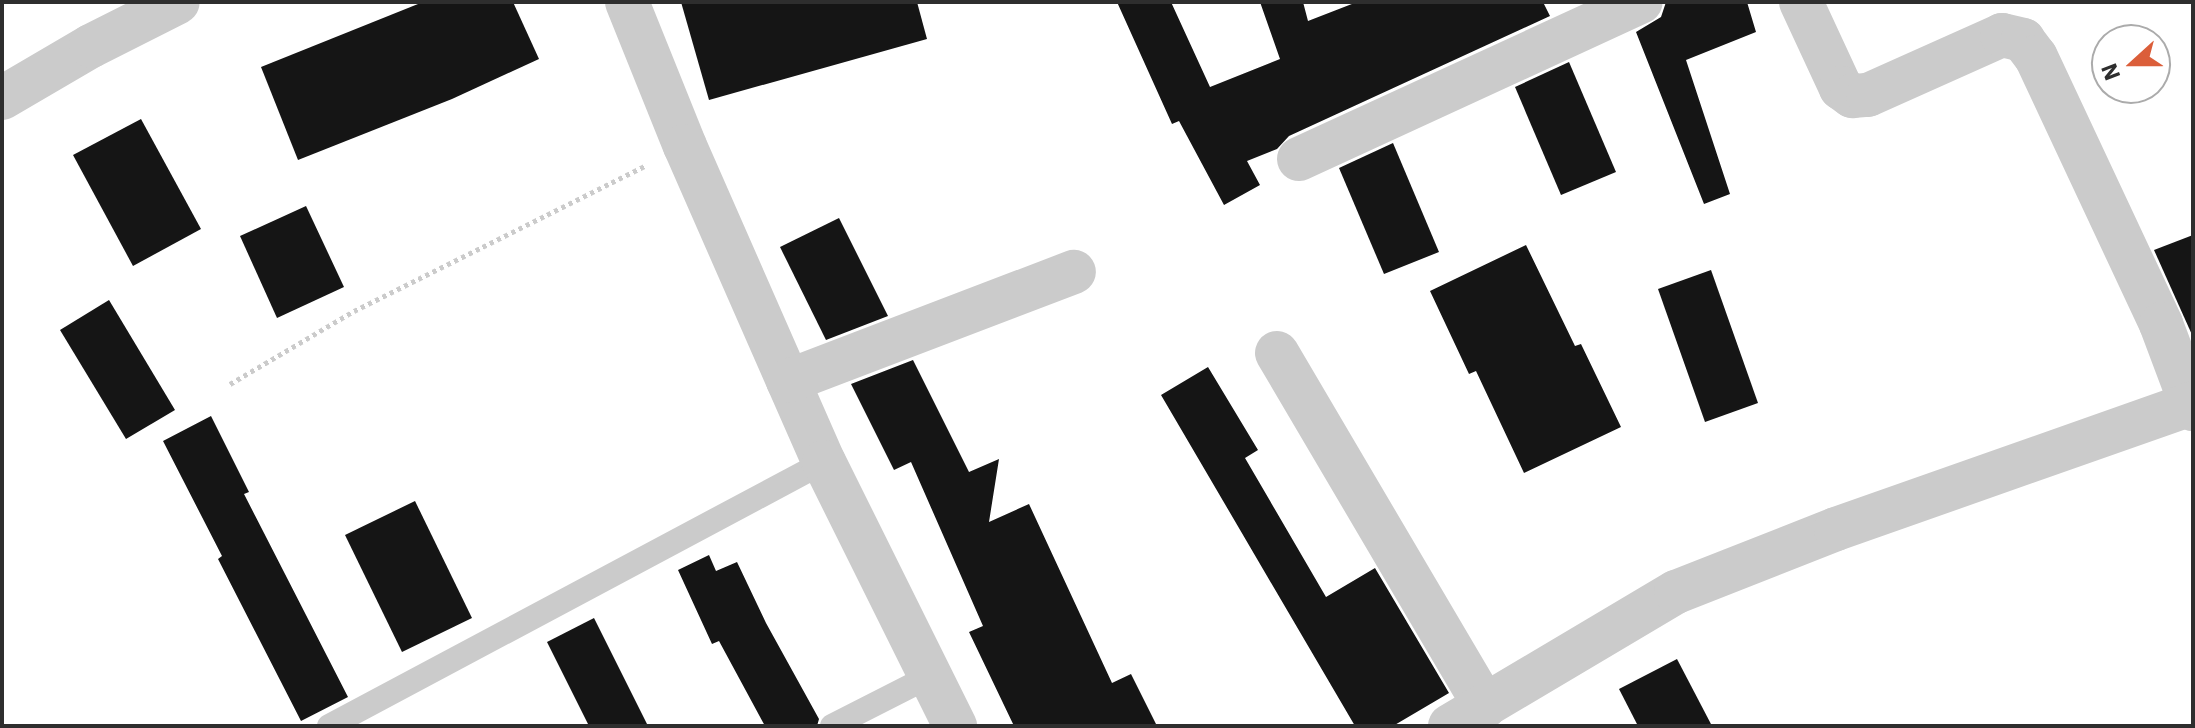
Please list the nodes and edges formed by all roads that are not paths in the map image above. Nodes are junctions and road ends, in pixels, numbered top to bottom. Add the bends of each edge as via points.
1 (178, 2) edge
2 (627, 2) edge
3 (1641, 2) edge
4 (1801, 2) edge
5 (2, 98) edge
6 (1299, 159) dead end
7 (1074, 272) dead end
8 (1277, 353) dead end
9 (788, 381) junction
10 (2192, 405) edge
11 (824, 462) junction
12 (928, 677) junction
13 (1467, 716) edge
14 (329, 726) edge
15 (832, 726) edge
16 (955, 726) edge

1 - 5 street
2 - 9 street
3 - 6 street
4 - 10 street via 1841,88 1852,96 1868,95 2002,35 2023,40 2036,57 2161,324
7 - 9 street
8 - 13 street
9 - 11 street
10 - 13 street via 1836,529 1676,592
11 - 12 street
11 - 14 lane
12 - 15 lane
12 - 16 street

